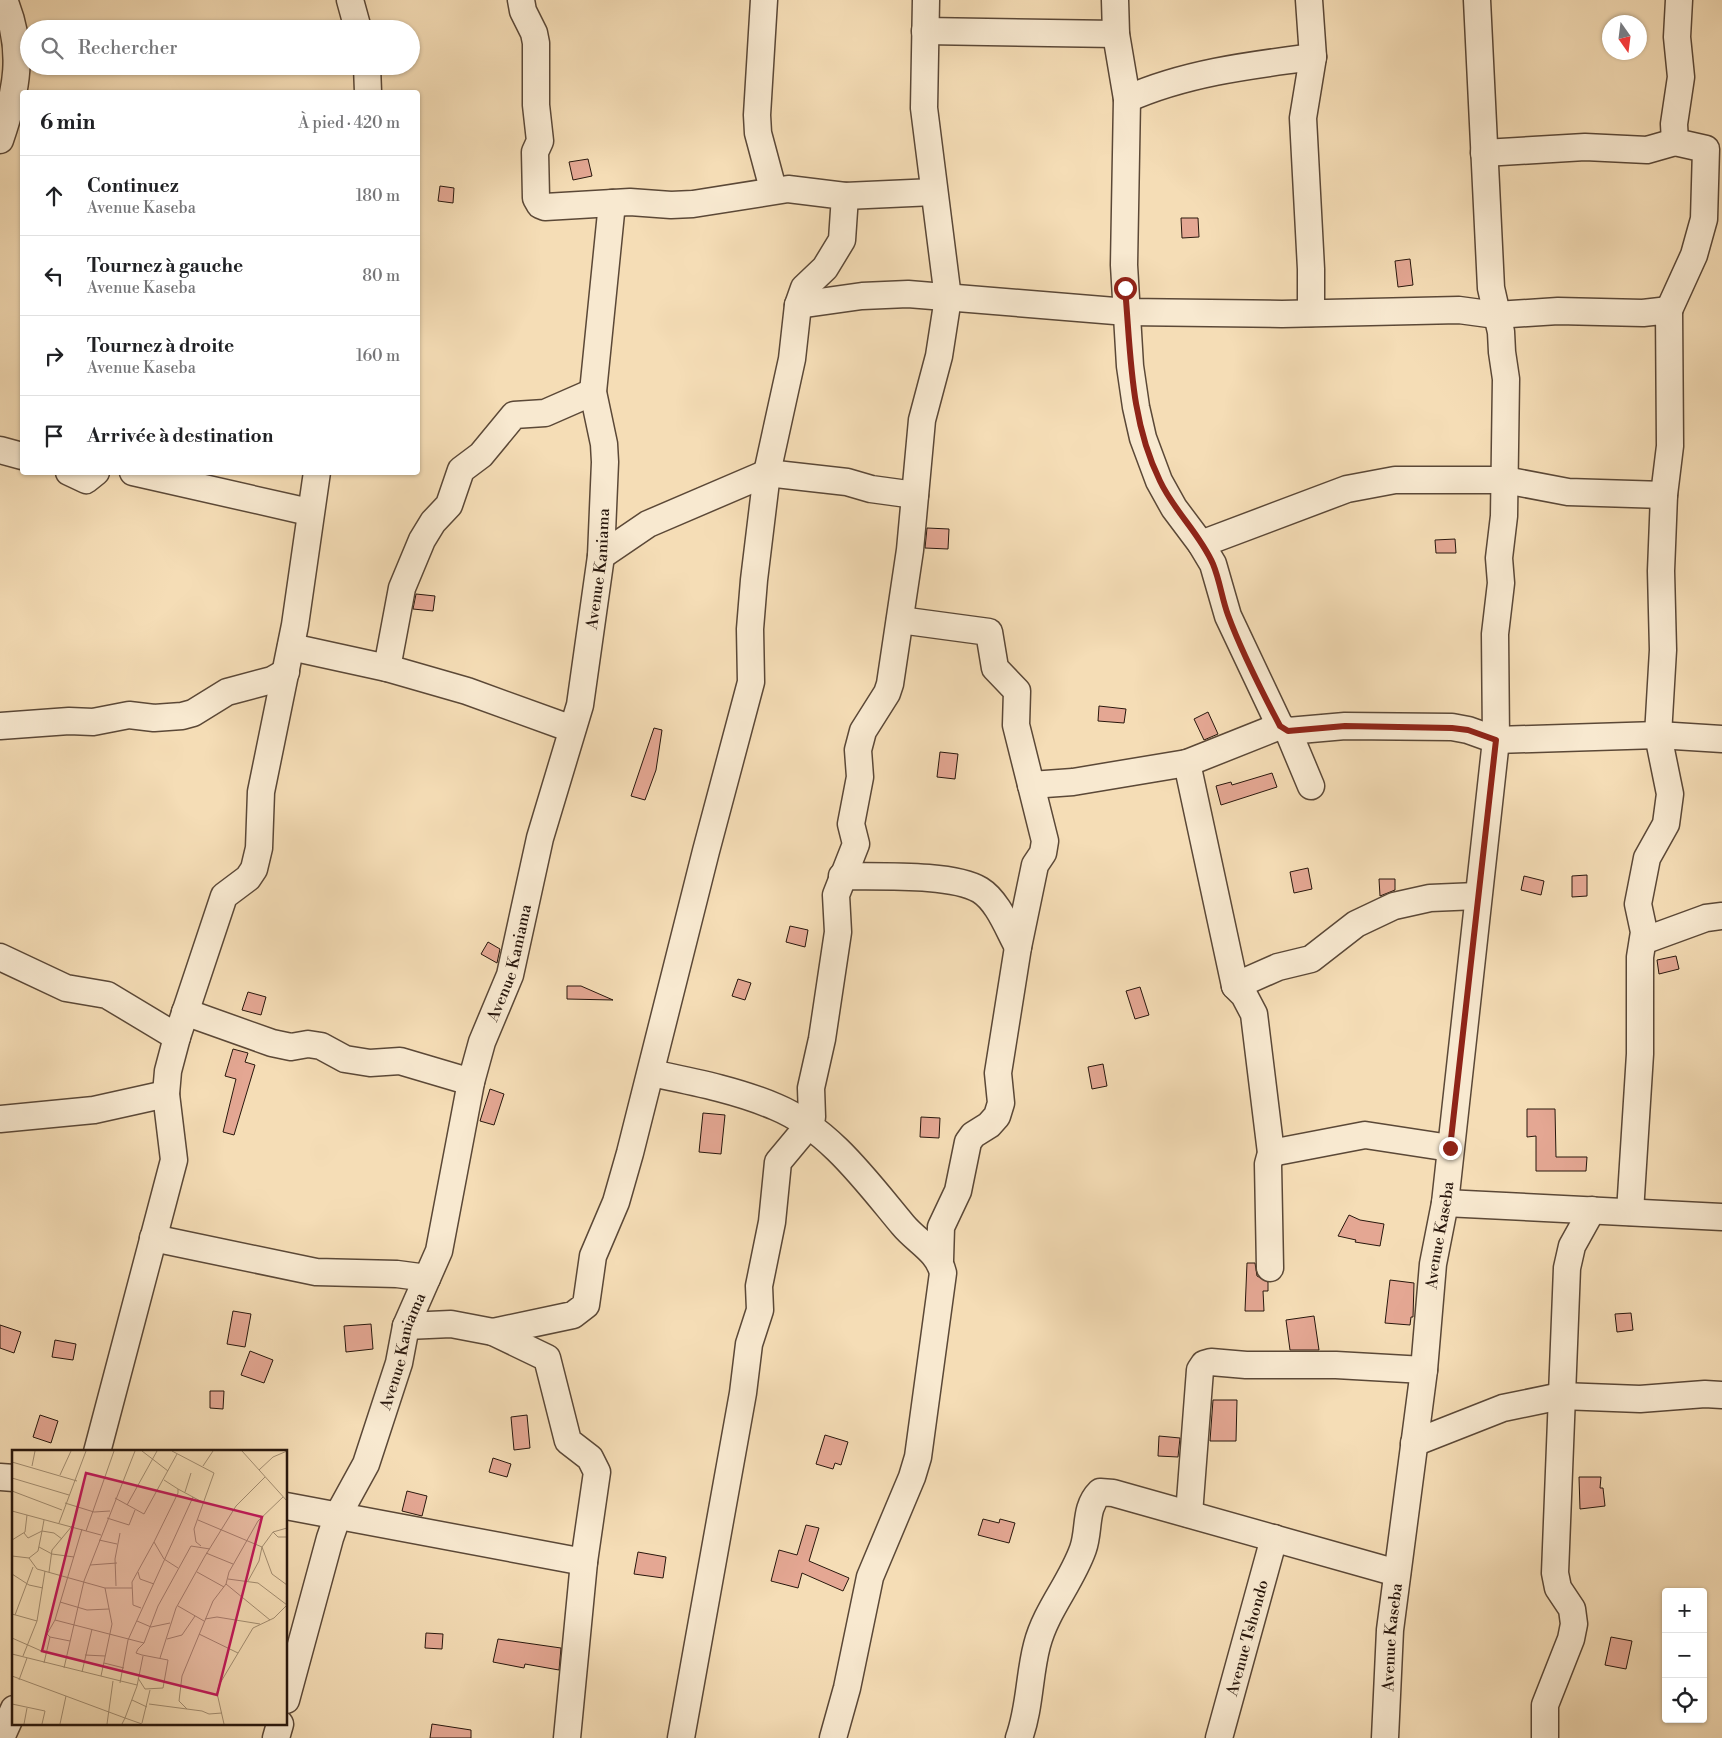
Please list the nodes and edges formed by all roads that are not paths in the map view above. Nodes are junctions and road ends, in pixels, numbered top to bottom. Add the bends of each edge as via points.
1 (4, 0) edge
2 (350, 0) edge
3 (521, 0) edge
4 (764, 0) edge
5 (926, 0) edge
6 (1115, 0) edge
7 (1309, 0) edge
8 (1477, 0) edge
9 (1679, 0) edge
10 (356, 20) edge
11 (925, 31) junction
12 (1116, 34) junction
13 (1314, 57) junction
14 (367, 75) edge
15 (368, 90) edge
16 (1127, 99) junction
17 (0, 140) edge
18 (1675, 142) junction
19 (1714, 148) edge
20 (1484, 153) junction
21 (773, 189) junction
22 (934, 192) junction
23 (845, 196) junction
24 (612, 203) junction
25 (948, 298) junction
26 (798, 305) junction
27 (1669, 310) junction
28 (1127, 312) junction
29 (1311, 313) junction
30 (1496, 315) junction
31 (593, 392) junction
32 (0, 450) edge
33 (20, 455) edge
34 (767, 473) junction
35 (75, 475) edge
36 (92, 475) edge
37 (146, 475) edge
38 (316, 475) edge
39 (1505, 480) junction
40 (915, 495) junction
41 (1664, 495) junction
42 (309, 512) junction
43 (1201, 544) junction
44 (601, 556) junction
45 (900, 620) junction
46 (291, 647) junction
47 (387, 668) junction
48 (286, 672) junction
49 (0, 726) edge
50 (1284, 728) junction
51 (572, 729) junction
52 (1658, 735) junction
53 (1722, 739) edge
54 (1496, 740) junction
55 (1187, 763) junction
56 (1031, 785) junction
57 (1311, 786) dead end
58 (842, 876) junction
59 (1477, 896) junction
60 (1722, 916) edge
61 (1643, 941) junction
62 (1018, 947) junction
63 (0, 957) edge
64 (1235, 986) junction
65 (185, 1012) junction
66 (177, 1037) junction
67 (651, 1073) junction
68 (471, 1082) junction
69 (166, 1094) junction
70 (0, 1118) edge
71 (808, 1126) junction
72 (1450, 1148) junction
73 (1271, 1153) junction
74 (1445, 1203) junction
75 (1592, 1210) junction
76 (1630, 1212) junction
77 (1722, 1217) edge
78 (153, 1238) junction
79 (940, 1260) junction
80 (1270, 1268) dead end
81 (427, 1278) junction
82 (555, 1319) junction
83 (406, 1326) junction
84 (493, 1332) junction
85 (547, 1358) junction
86 (1424, 1370) junction
87 (1561, 1396) junction
88 (1722, 1396) edge
89 (1414, 1443) junction
90 (98, 1450) edge
91 (288, 1506) edge
92 (1189, 1514) junction
93 (338, 1515) junction
94 (1274, 1538) junction
95 (584, 1562) junction
96 (1397, 1573) junction
97 (288, 1693) edge
98 (12, 1713) edge
99 (0, 1738) edge
100 (567, 1738) edge
101 (681, 1738) edge
102 (833, 1738) edge
103 (1019, 1738) edge
104 (1220, 1738) edge
105 (1385, 1738) edge
106 (1545, 1738) edge

1 - 17 street via 18,50 13,94
2 - 10 street
3 - 24 street via 536,43 536,106 540,141 535,152 536,198 545,207
4 - 21 street via 757,115 758,133
5 - 11 street
6 - 12 street
7 - 13 street
8 - 20 street, Avenue Kaseba
9 - 18 street via 1677,37 1681,77 1674,124
11 - 12 street
11 - 22 street via 924,108
12 - 16 street
13 - 16 street via 1226,69 1144,91
13 - 29 street via 1303,118
14 - 15 street
16 - 28 street via 1124,265
18 - 19 street
18 - 20 street via 1647,150 1585,147
19 - 27 street via 1704,220 1694,255
20 - 30 street, Avenue Kaseba via 1491,288
21 - 23 street
21 - 24 street via 693,204
22 - 23 street
22 - 25 street
23 - 26 street via 842,240 825,268 804,288
24 - 31 street, Avenue Kaniama
25 - 26 street via 908,294 862,296
25 - 28 street
25 - 40 street via 939,356 922,420
26 - 34 street via 792,359
27 - 30 street
27 - 41 street via 1670,446
28 - 29 street
28 - 43 street via 1130,366 1143,438 1174,508
29 - 30 street via 1459,310
30 - 39 street, Avenue Kaseba via 1506,378
31 - 44 street, Avenue Kaniama via 605,462
31 - 47 street via 545,413 514,415 481,454 461,470 449,505 433,522 410,563
32 - 33 street
34 - 40 street via 847,482
34 - 44 street via 648,524
34 - 67 street via 750,629 751,682
35 - 36 street via 86,480
37 - 42 street
38 - 42 street
39 - 41 street via 1568,492
39 - 43 street via 1395,480 1347,490
39 - 54 street, Avenue Kaseba via 1499,558 1501,583 1495,634
40 - 45 street
41 - 52 street via 1661,571 1663,650
42 - 46 street
43 - 50 street via 1213,564 1228,616
44 - 51 street, Avenue Kaniama via 580,705
45 - 56 street via 989,632 995,668 1017,691 1016,724
45 - 58 street via 890,684 863,731 858,750 860,777 851,824 856,844
46 - 47 street
46 - 48 street
47 - 51 street via 467,691
48 - 49 street via 272,680 227,692 193,713 182,716 154,718 129,715 94,722 69,720
48 - 65 street via 261,792 259,848 254,869 248,878 224,896
50 - 54 street via 1452,728
50 - 55 street
50 - 57 street
51 - 68 street, Avenue Kaniama via 540,838 510,975 482,1042
52 - 53 street
52 - 54 street
52 - 61 street via 1670,794 1666,824 1647,858 1638,904
54 - 59 street, Avenue Kaseba
55 - 56 street via 1073,782
55 - 64 street
56 - 62 street via 1045,840 1043,853 1035,865
58 - 62 street via 922,879 960,883 980,890 997,908
58 - 71 street via 836,895 838,932 811,1088 813,1108
59 - 64 street via 1430,898 1394,906 1356,924 1311,959 1278,967
59 - 72 street, Avenue Kaseba
60 - 61 street via 1706,918
61 - 76 street
62 - 79 street via 998,1073 1001,1103 997,1116 968,1142 958,1191 941,1227
63 - 66 street via 66,988 107,995
64 - 73 street via 1254,1014
65 - 66 street
65 - 68 street via 272,1043 291,1047 322,1046 345,1058 370,1063 400,1061
66 - 69 street
67 - 71 street via 728,1089 777,1107
67 - 82 street via 616,1202 593,1256 586,1305 580,1312
68 - 81 street, Avenue Kaniama via 439,1251
69 - 70 street via 94,1110
69 - 78 street via 174,1160
71 - 79 street via 840,1152 905,1228
71 - 101 street via 778,1162 774,1205 759,1286 760,1310 749,1344
72 - 73 street via 1365,1135
72 - 74 street, Avenue Kaseba
73 - 80 street via 1268,1164
74 - 75 street
74 - 86 street, Avenue Kaseba via 1433,1264
75 - 76 street
75 - 87 street via 1572,1246 1567,1268
76 - 77 street
78 - 81 street via 316,1272
78 - 90 street
79 - 102 street via 943,1273 918,1457 870,1577
81 - 83 street, Avenue Kaniama
82 - 84 street
82 - 85 street
83 - 84 street via 451,1324
83 - 93 street, Avenue Kaniama via 399,1363 369,1456
84 - 85 street
85 - 95 street via 568,1441 590,1458 597,1472
86 - 89 street, Avenue Kaseba
86 - 92 street via 1336,1365 1204,1364 1200,1370
87 - 88 street via 1640,1399 1705,1394
87 - 89 street via 1503,1408
87 - 106 street via 1554,1573 1558,1588 1572,1609 1574,1624 1544,1705
89 - 96 street, Avenue Kaseba
91 - 93 street
92 - 94 street
92 - 103 street via 1113,1493 1100,1492 1092,1500 1084,1547 1050,1610 1036,1645 1024,1725
93 - 95 street
93 - 97 street, Avenue Kaniama
94 - 96 street
94 - 104 street, Avenue Tshondo
95 - 100 street
96 - 105 street, Avenue Kaseba via 1390,1630
98 - 99 street

